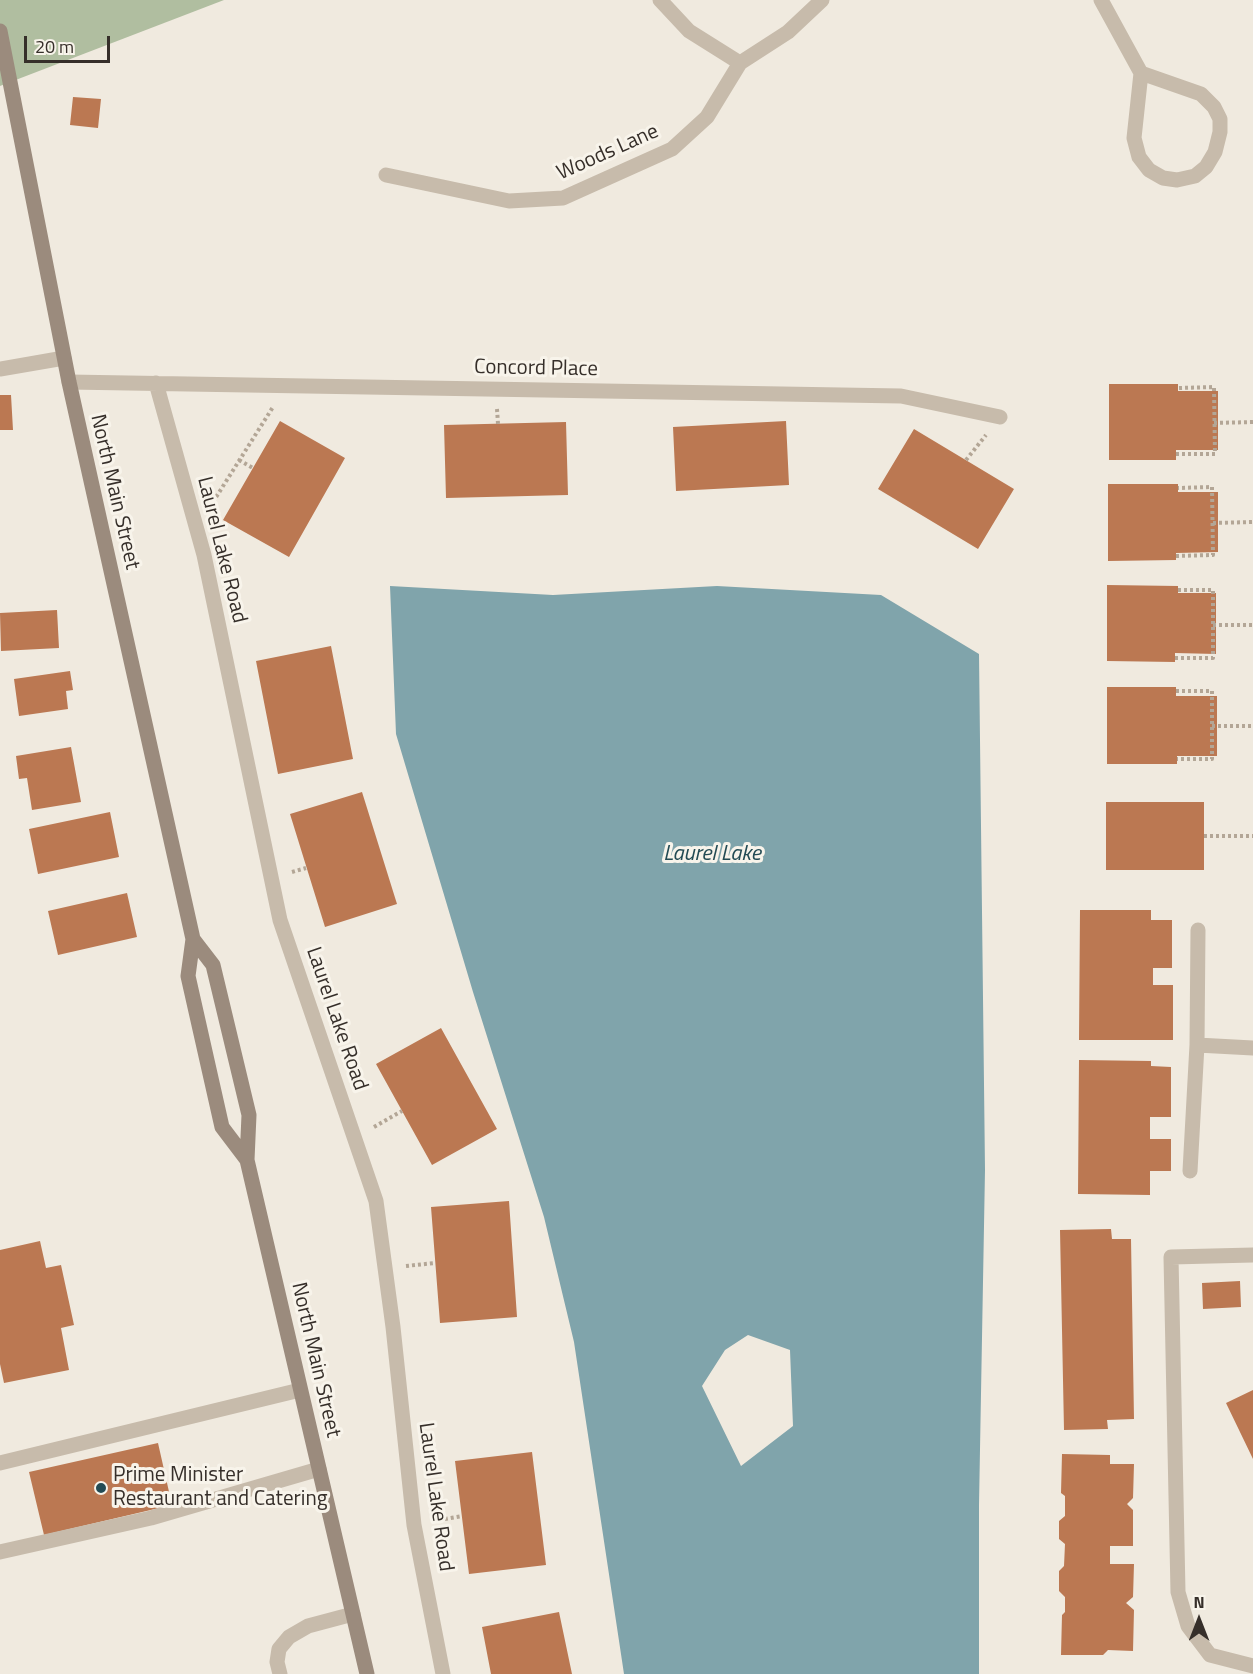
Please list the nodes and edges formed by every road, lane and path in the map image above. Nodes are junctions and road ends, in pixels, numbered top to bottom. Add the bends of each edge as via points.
1 (660, 0) edge
2 (822, 0) edge
3 (1101, 0) edge
4 (0, 31) edge
5 (740, 63) junction
6 (1141, 73) junction
7 (386, 175) dead end
8 (64, 358) junction
9 (0, 369) edge
10 (69, 382) junction
11 (156, 383) junction
12 (286, 386) junction
13 (1178, 388) dead end
14 (1000, 417) dead end
15 (1253, 422) edge
16 (1214, 423) junction
17 (1176, 454) dead end
18 (239, 460) junction
19 (253, 468) dead end
20 (1178, 488) dead end
21 (1253, 522) edge
22 (1213, 523) junction
23 (196, 528) junction
24 (1176, 556) dead end
25 (1178, 590) dead end
26 (1213, 625) junction
27 (1253, 626) edge
28 (1175, 658) dead end
29 (1176, 691) dead end
30 (1212, 726) junction
31 (1253, 726) edge
32 (1177, 759) dead end
33 (1204, 836) dead end
34 (1253, 836) edge
35 (1198, 930) dead end
36 (193, 939) junction
37 (1197, 1045) junction
38 (1253, 1048) edge
39 (402, 1111) dead end
40 (354, 1139) junction
41 (247, 1160) junction
42 (1191, 1171) dead end
43 (1253, 1255) edge
44 (435, 1263) dead end
45 (385, 1268) junction
46 (300, 1390) junction
47 (0, 1463) edge
48 (319, 1469) junction
49 (0, 1552) edge
50 (353, 1614) junction
51 (1253, 1666) edge
52 (280, 1674) edge
53 (367, 1674) edge
54 (443, 1674) edge

1 - 5 street via 689,31
2 - 5 street, Woods Lane via 788,32
3 - 6 street
4 - 8 main road, North Main Street
5 - 7 street, Woods Lane via 707,117 672,149 563,198 509,201
6 - 6 street via 1134,138 1139,157 1149,170 1163,178 1195,176 1215,153 1220,119 1214,106 1201,94
8 - 9 street
8 - 10 main road, North Main Street
10 - 11 street, Concord Place
10 - 36 main road, North Main Street
11 - 12 street, Concord Place
11 - 23 street, Laurel Lake Road
12 - 14 street, Concord Place via 901,396
12 - 18 path
13 - 16 path via 1214,387
15 - 16 path
16 - 17 path via 1215,454
18 - 19 path
18 - 23 path
20 - 22 path via 1212,487
21 - 22 path
22 - 24 path via 1213,555
23 - 40 street, Laurel Lake Road via 280,920
25 - 26 path via 1213,590
26 - 27 path
26 - 28 path via 1213,658
29 - 30 path via 1212,691
30 - 31 path
30 - 32 path via 1212,759
33 - 34 path
35 - 37 street
36 - 41 main road, North Main Street via 213,965 249,1115
36 - 41 main road, North Main Street via 188,976 222,1127
37 - 38 street
37 - 42 street
39 - 40 path
40 - 45 street, Laurel Lake Road via 376,1201
41 - 46 main road, North Main Street
43 - 51 street via 1171,1257 1178,1592 1188,1626 1210,1655
44 - 45 path
45 - 54 street, Laurel Lake Road via 414,1524
46 - 47 street
46 - 48 main road, North Main Street
48 - 49 street via 151,1518
48 - 50 main road, North Main Street
50 - 52 street via 308,1626 289,1637 279,1649 276,1662
50 - 53 main road, North Main Street

